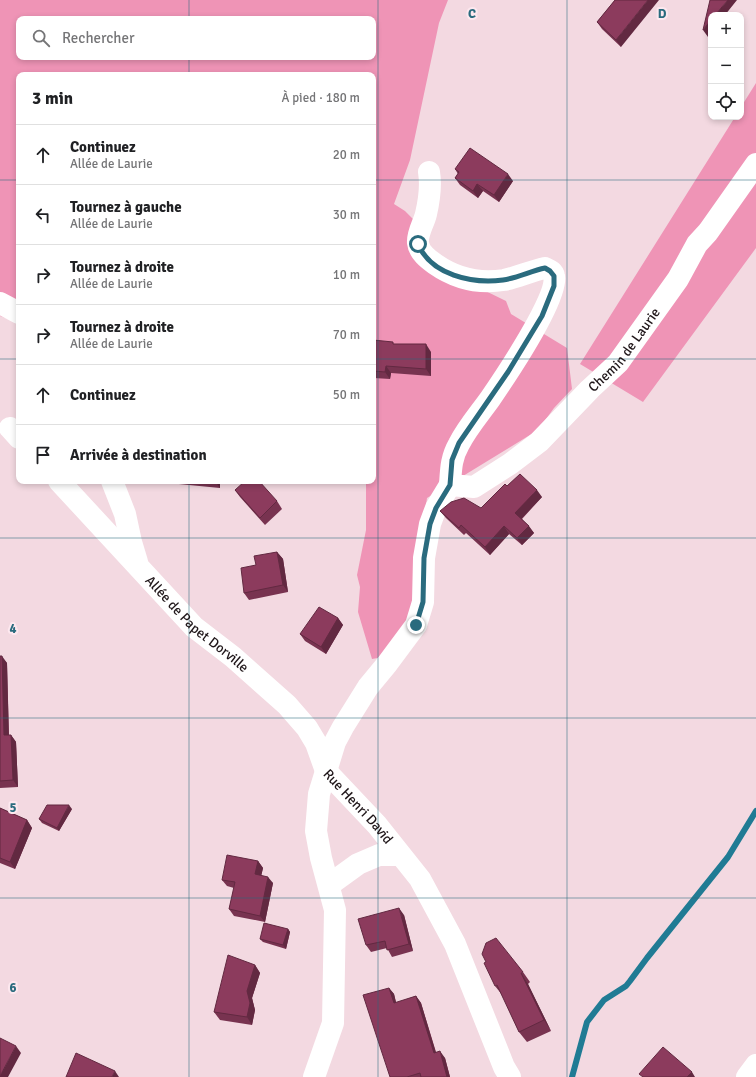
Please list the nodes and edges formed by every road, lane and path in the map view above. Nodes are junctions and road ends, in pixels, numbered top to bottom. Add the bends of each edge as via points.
1 (756, 164) edge
2 (429, 172) dead end
3 (0, 303) edge
4 (16, 311) edge
5 (62, 484) edge
6 (113, 484) edge
7 (450, 485) junction
8 (139, 567) junction
9 (326, 771) junction
10 (400, 855) junction
11 (329, 885) junction
12 (756, 1065) edge
13 (314, 1077) edge
14 (510, 1077) edge
15 (747, 1077) edge

1 - 7 street, Chemin de Laurie via 697,244 678,278 618,363 539,442 510,464 474,487
2 - 7 street via 426,214 418,244 422,254 431,262 458,277 483,282 504,280 545,268 554,276 554,286 542,316 508,372 459,443 452,460
3 - 4 street
5 - 8 street, Allée de Papet Dorville
6 - 8 street via 125,514
7 - 9 street via 430,524 424,558 423,602 416,625 352,711 335,742
8 - 9 street, Allée de Papet Dorville via 194,627 233,657 287,705 316,743
9 - 10 street, Rue Henri David
9 - 11 street, Rue Henri David via 319,794 316,831 320,858
10 - 11 street via 379,855 358,864
10 - 14 street, Rue Henri David via 420,879 455,944
11 - 13 street, Rue Henri David via 335,910 333,1023
12 - 15 street

